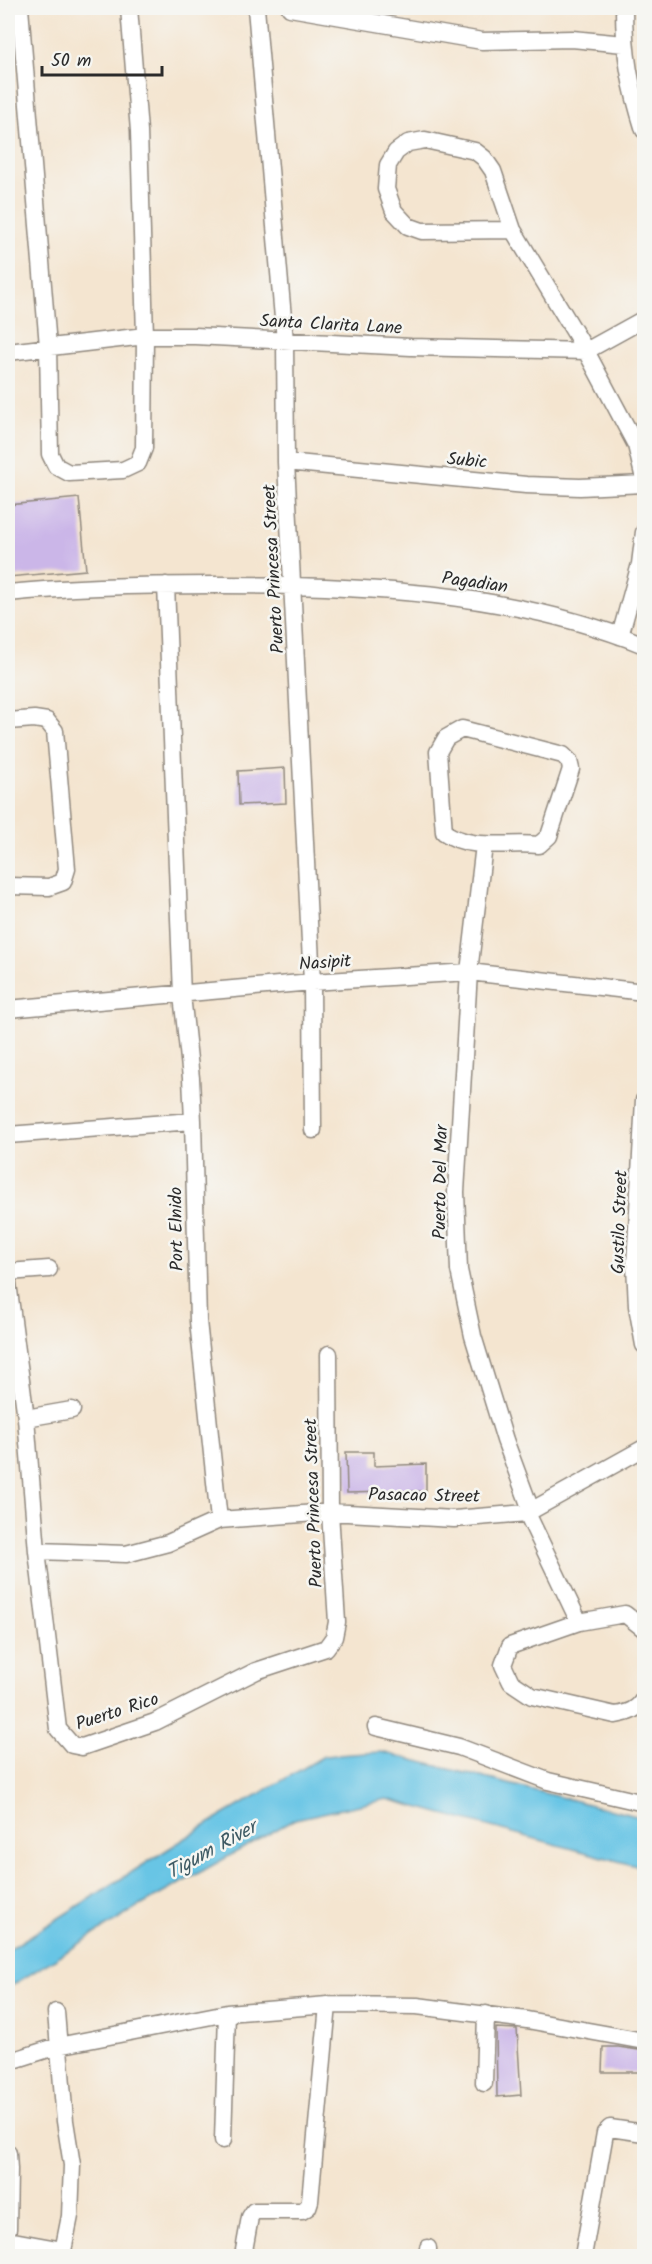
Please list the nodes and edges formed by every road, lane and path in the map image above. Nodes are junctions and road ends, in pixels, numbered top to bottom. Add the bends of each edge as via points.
1 (20, 8) edge
2 (129, 8) edge
3 (256, 8) edge
4 (290, 8) edge
5 (624, 8) edge
6 (624, 44) junction
7 (645, 130) edge
8 (513, 230) junction
9 (645, 319) edge
10 (145, 336) junction
11 (285, 341) junction
12 (48, 346) junction
13 (586, 351) junction
14 (8, 352) edge
15 (286, 462) junction
16 (645, 478) edge
17 (645, 484) edge
18 (645, 532) edge
19 (166, 585) junction
20 (294, 585) junction
21 (8, 593) edge
22 (620, 636) junction
23 (645, 645) edge
24 (8, 721) edge
25 (484, 845) junction
26 (8, 886) edge
27 (469, 972) junction
28 (312, 982) junction
29 (645, 992) edge
30 (182, 994) junction
31 (8, 1009) edge
32 (645, 1100) edge
33 (193, 1121) junction
34 (313, 1130) dead end
35 (8, 1135) edge
36 (50, 1269) dead end
37 (8, 1272) edge
38 (8, 1283) edge
39 (645, 1345) edge
40 (329, 1354) dead end
41 (72, 1410) dead end
42 (26, 1418) junction
43 (645, 1448) edge
44 (529, 1511) junction
45 (330, 1512) junction
46 (219, 1520) junction
47 (37, 1551) junction
48 (579, 1622) junction
49 (645, 1629) edge
50 (326, 1648) joint
51 (645, 1698) edge
52 (376, 1727) dead end
53 (645, 1803) edge
54 (328, 2006) junction
55 (56, 2012) dead end
56 (226, 2013) junction
57 (486, 2014) junction
58 (645, 2041) edge
59 (58, 2046) junction
60 (8, 2062) edge
61 (484, 2083) dead end
62 (645, 2133) edge
63 (223, 2140) dead end
64 (8, 2153) edge
65 (8, 2229) edge
66 (8, 2240) edge
67 (62, 2253) edge
68 (243, 2256) edge
69 (583, 2256) edge

1 - 12 street
2 - 10 street via 139,131
3 - 11 street, Puerto Princesa Street
4 - 6 street via 482,41 572,39
5 - 6 street
6 - 7 street via 631,88
8 - 8 street via 493,171 476,151 425,140 408,143 388,165 386,189 394,211 408,226 422,231
8 - 13 street
9 - 13 street, Santa Clarita Lane
10 - 11 street, Santa Clarita Lane
10 - 12 street, Santa Clarita Lane
10 - 12 street via 144,448 138,463 123,470 69,473 56,466 50,454
11 - 13 street, Santa Clarita Lane
11 - 15 street, Puerto Princesa Street
12 - 14 street, Santa Clarita Lane
13 - 16 street via 636,445
15 - 17 street, Subic via 526,485
15 - 20 street, Puerto Princesa Street
18 - 22 street
19 - 20 street, Pagadian
19 - 21 street, Pagadian
19 - 30 street, Port Elnido
20 - 22 street, Pagadian via 452,597 515,607
20 - 28 street, Puerto Princesa Street
22 - 23 street, Pagadian
24 - 26 street via 47,721 55,731 67,869 63,882 49,887
25 - 25 street via 539,845 549,836 571,770 563,755 462,729 446,738 438,752 444,832 452,838
25 - 27 street, Puerto Del Mar
27 - 28 street, Nasipit
27 - 29 street, Nasipit
27 - 44 street, Puerto Del Mar via 456,1192 459,1270 498,1419
28 - 30 street, Nasipit
28 - 34 street, Puerto Princesa Street
30 - 31 street, Nasipit
30 - 33 street, Port Elnido
32 - 39 street, Gustilo Street via 635,1265 637,1306
33 - 35 street
33 - 46 street, Port Elnido via 198,1321
36 - 37 street
38 - 42 street, Puerto Rico
40 - 45 street, Puerto Princesa Street
41 - 42 street
42 - 47 street, Puerto Rico
43 - 44 street, Pasacao Street
44 - 45 street, Pasacao Street via 454,1519
44 - 48 street, Puerto Del Mar
45 - 46 street
45 - 50 street, Puerto Princesa Street via 337,1622 334,1637
46 - 47 street via 168,1543 126,1554
47 - 50 street, Puerto Rico via 57,1729 72,1745 82,1747 155,1722 256,1671
48 - 49 street via 625,1614
48 - 51 street via 510,1646 503,1665 511,1682 532,1696 615,1714 627,1713
52 - 53 street via 459,1747 548,1781
54 - 56 street
54 - 57 street via 417,2006
54 - 68 street via 308,2207 302,2211 254,2211
55 - 59 street
56 - 59 street
56 - 63 street
57 - 58 street
57 - 61 street
59 - 60 street
59 - 67 street via 72,2165 70,2216
62 - 69 street via 617,2127 605,2133
64 - 65 street
66 - 67 street

